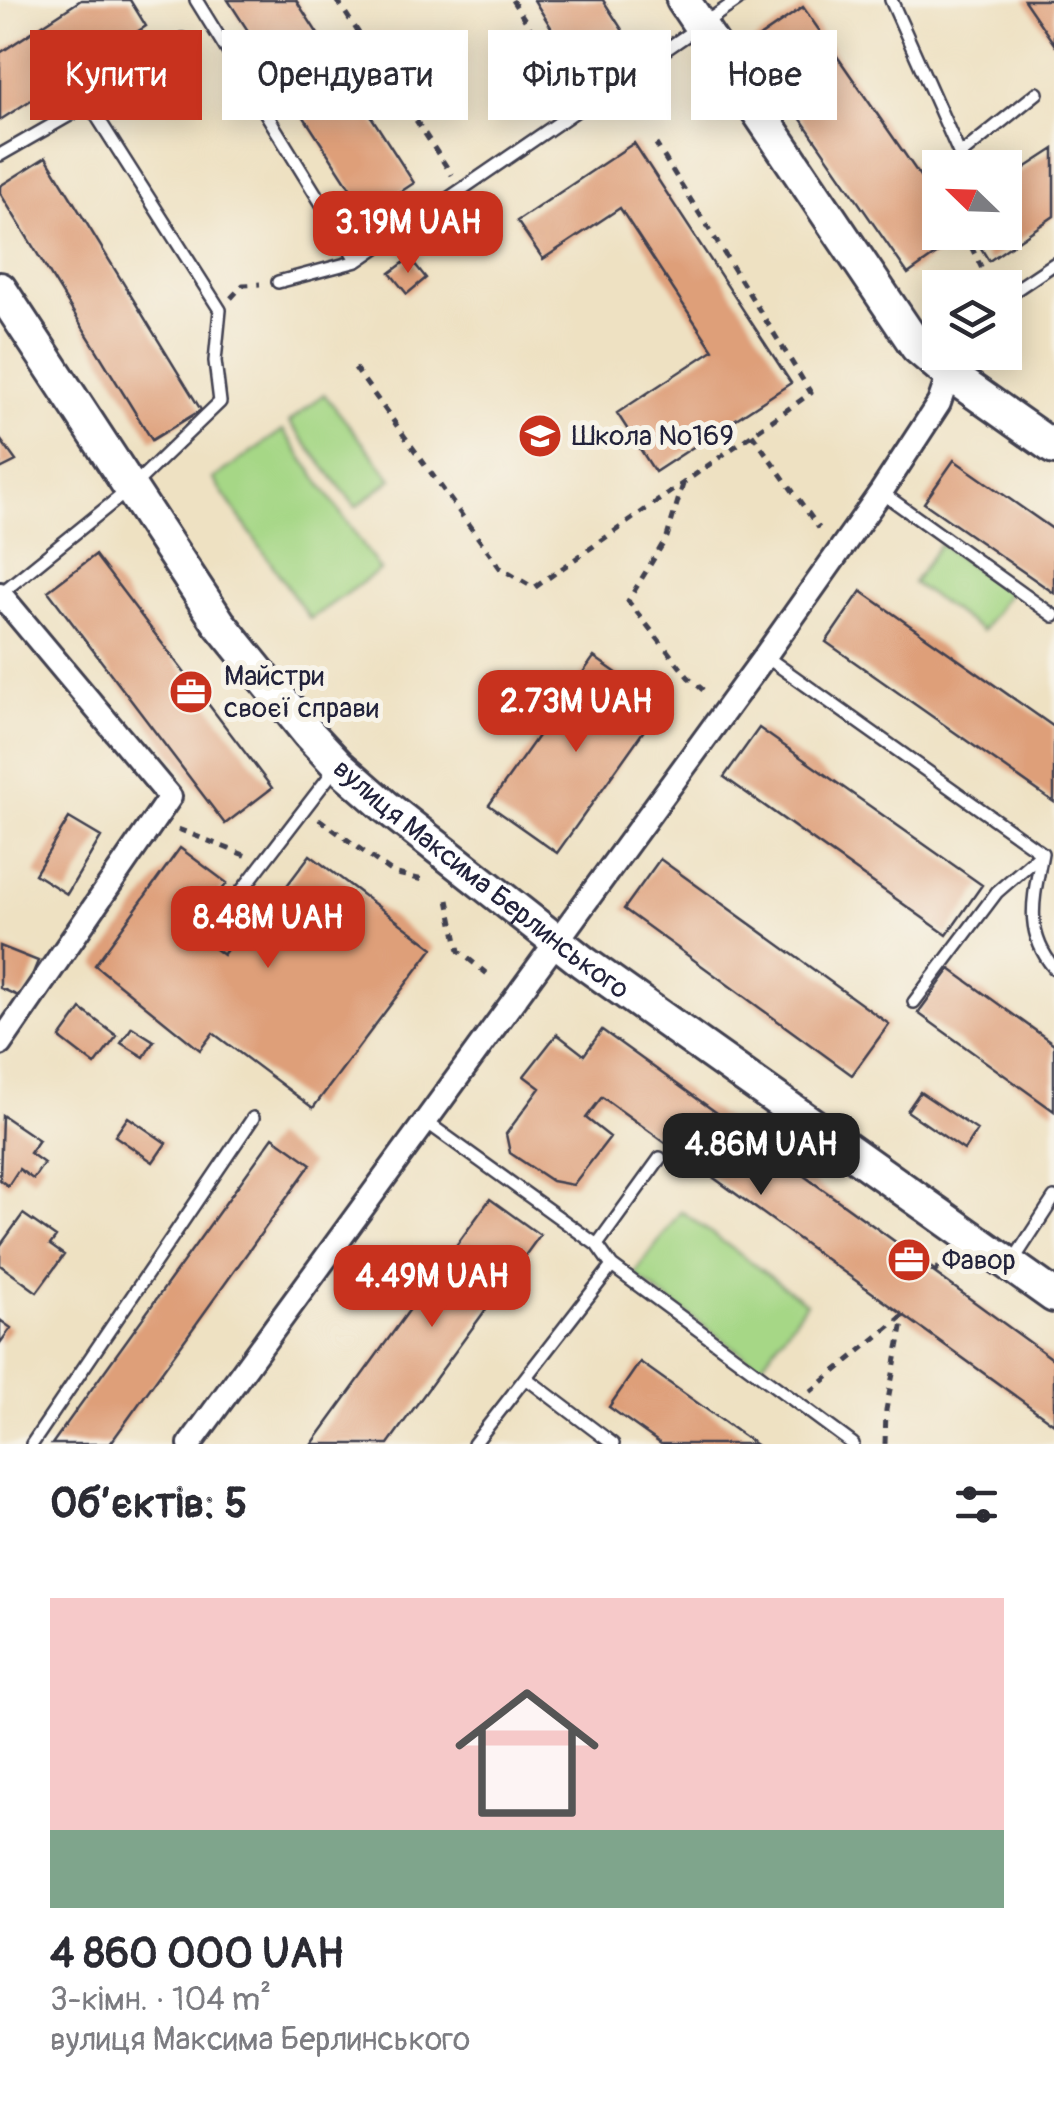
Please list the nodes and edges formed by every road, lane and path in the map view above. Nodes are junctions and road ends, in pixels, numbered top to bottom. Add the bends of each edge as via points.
1 (196, 0) edge
2 (336, 0) edge
3 (512, 0) edge
4 (738, 0) edge
5 (891, 0) edge
6 (692, 13) edge
7 (532, 30) edge
8 (671, 31) edge
9 (1037, 93) dead end
10 (61, 120) edge
11 (99, 120) edge
12 (563, 120) edge
13 (656, 144) dead end
14 (0, 155) edge
15 (462, 190) junction
16 (358, 261) junction
17 (1054, 264) edge
18 (278, 282) joint
19 (1022, 286) edge
20 (0, 289) edge
21 (220, 310) junction
22 (922, 351) edge
23 (356, 368) dead end
24 (950, 370) edge
25 (951, 370) edge
26 (752, 434) junction
27 (1054, 448) edge
28 (684, 483) junction
29 (132, 487) junction
30 (881, 492) junction
31 (819, 528) dead end
32 (0, 594) edge
33 (1054, 616) edge
34 (766, 656) junction
35 (704, 690) dead end
36 (338, 766) junction
37 (304, 808) junction
38 (155, 820) junction
39 (1042, 853) junction
40 (264, 862) junction
41 (423, 880) dead end
42 (448, 900) dead end
43 (223, 914) dead end
44 (554, 941) junction
45 (1054, 968) edge
46 (492, 978) dead end
47 (914, 1002) dead end
48 (0, 1044) edge
49 (254, 1118) dead end
50 (425, 1121) junction
51 (660, 1158) dead end
52 (1054, 1198) edge
53 (597, 1245) junction
54 (945, 1259) dead end
55 (1010, 1264) junction
56 (612, 1266) junction
57 (934, 1273) dead end
58 (1054, 1296) edge
59 (526, 1378) junction
60 (797, 1402) junction
61 (32, 1444) edge
62 (190, 1444) edge
63 (474, 1444) edge
64 (613, 1444) edge
65 (853, 1444) edge
66 (885, 1444) edge

1 - 16 lane
2 - 15 path
3 - 7 path
4 - 6 lane
5 - 9 lane via 960,155
6 - 8 lane
6 - 22 street
10 - 14 lane
11 - 21 lane
12 - 15 lane
13 - 26 path via 810,394
15 - 16 lane
16 - 18 lane
17 - 19 lane
18 - 21 path via 243,285
20 - 29 street, вулиця Максима Берлинського
21 - 29 lane via 220,402
23 - 28 path via 500,568 534,588
24 - 30 street via 939,402
25 - 27 street
26 - 28 path
26 - 31 path
28 - 35 path via 666,536 628,601
29 - 32 lane
29 - 36 street, вулиця Максима Берлинського via 219,624
30 - 33 lane
30 - 34 street
32 - 38 street via 170,797
34 - 39 lane
34 - 44 street
36 - 37 lane
36 - 44 street, вулиця Максима Берлинського
37 - 40 lane
37 - 41 path via 393,873
38 - 40 path
38 - 48 street
39 - 45 lane via 1031,915 1041,952
39 - 47 lane via 997,892
40 - 43 lane
42 - 46 path via 459,951
44 - 50 street
44 - 55 street, вулиця Максима Берлинського
49 - 61 lane
50 - 53 lane
50 - 62 street
51 - 53 lane
52 - 55 lane
53 - 56 lane
54 - 57 path
55 - 58 street, вулиця Максима Берлинського
56 - 59 lane
56 - 60 lane
59 - 63 lane
59 - 64 lane
60 - 65 lane
60 - 66 path via 904,1314

